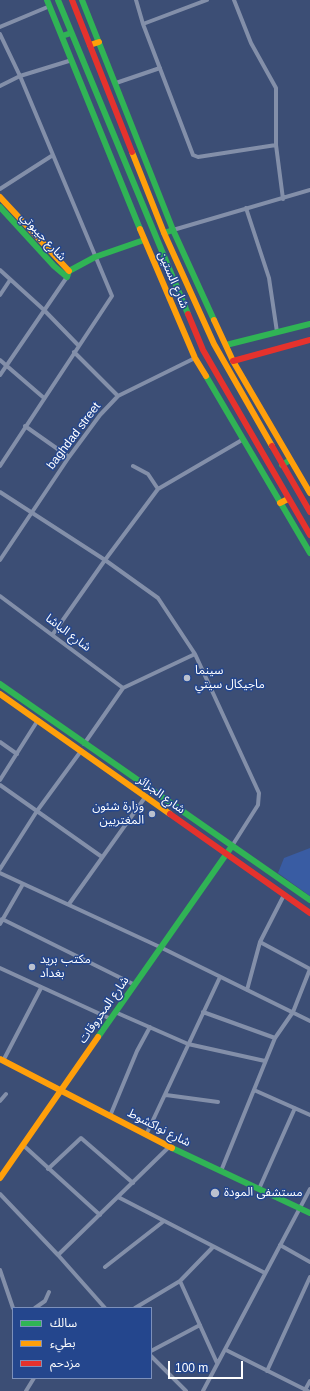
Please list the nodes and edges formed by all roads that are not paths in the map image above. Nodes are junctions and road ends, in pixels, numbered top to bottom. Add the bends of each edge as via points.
1 (58, 0) edge
2 (72, 0) edge
3 (82, 0) edge
4 (136, 0) edge
5 (207, 0) edge
6 (234, 0) edge
7 (48, 3) edge
8 (143, 24) junction
9 (0, 26) edge
10 (71, 33) junction
11 (0, 34) edge
12 (62, 36) junction
13 (99, 42) junction
14 (90, 45) junction
15 (72, 60) junction
16 (160, 68) junction
17 (20, 76) junction
18 (116, 83) junction
19 (0, 86) edge
20 (276, 145) junction
21 (53, 155) junction
22 (0, 189) edge
23 (310, 190) edge
24 (0, 197) edge
25 (283, 199) junction
26 (0, 207) edge
27 (246, 208) junction
28 (173, 230) junction
29 (164, 233) junction
30 (144, 240) junction
31 (95, 257) junction
32 (0, 270) edge
33 (68, 274) junction
34 (10, 280) junction
35 (0, 295) edge
36 (44, 310) junction
37 (310, 324) edge
38 (277, 332) junction
39 (310, 340) edge
40 (78, 345) junction
41 (226, 345) junction
42 (74, 352) junction
43 (195, 358) junction
44 (0, 360) edge
45 (233, 361) junction
46 (6, 365) junction
47 (0, 375) edge
48 (118, 396) junction
49 (44, 398) junction
50 (25, 426) junction
51 (242, 440) junction
52 (69, 457) junction
53 (290, 460) junction
54 (282, 465) junction
55 (0, 466) edge
56 (133, 466) dead end
57 (158, 489) junction
58 (0, 492) edge
59 (310, 493) edge
60 (288, 499) junction
61 (280, 503) junction
62 (310, 512) edge
63 (32, 514) junction
64 (310, 536) edge
65 (310, 553) edge
66 (0, 560) edge
67 (105, 560) junction
68 (0, 596) edge
69 (53, 634) junction
70 (195, 654) junction
71 (0, 684) edge
72 (124, 688) junction
73 (0, 694) edge
74 (38, 720) junction
75 (0, 742) edge
76 (84, 744) junction
77 (81, 751) junction
78 (17, 754) junction
79 (0, 780) edge
80 (0, 785) edge
81 (146, 796) junction
82 (37, 811) junction
83 (232, 846) junction
84 (226, 855) junction
85 (102, 857) junction
86 (0, 869) edge
87 (0, 873) edge
88 (23, 884) junction
89 (284, 895) junction
90 (310, 900) edge
91 (69, 904) junction
92 (310, 913) edge
93 (2, 919) junction
94 (0, 924) edge
95 (260, 942) junction
96 (162, 948) junction
97 (0, 968) edge
98 (220, 977) junction
99 (135, 985) junction
100 (41, 988) junction
101 (246, 990) junction
102 (115, 1012) junction
103 (204, 1012) junction
104 (293, 1012) junction
105 (111, 1019) junction
106 (310, 1021) edge
107 (150, 1027) junction
108 (275, 1038) junction
109 (188, 1044) junction
110 (1, 1060) edge
111 (265, 1061) junction
112 (254, 1090) junction
113 (62, 1091) junction
114 (6, 1094) dead end
115 (166, 1095) junction
116 (0, 1100) edge
117 (218, 1102) dead end
118 (295, 1108) junction
119 (310, 1115) edge
120 (110, 1116) junction
121 (146, 1135) junction
122 (23, 1145) junction
123 (170, 1146) junction
124 (48, 1169) junction
125 (221, 1171) junction
126 (0, 1178) edge
127 (133, 1183) junction
128 (259, 1189) junction
129 (310, 1189) edge
130 (0, 1194) edge
131 (118, 1198) junction
132 (300, 1209) junction
133 (310, 1214) edge
134 (100, 1215) junction
135 (164, 1221) junction
136 (280, 1245) junction
137 (213, 1247) junction
138 (58, 1255) junction
139 (310, 1262) edge
140 (106, 1267) dead end
141 (0, 1270) edge
142 (265, 1273) junction
143 (310, 1277) edge
144 (180, 1281) junction
145 (49, 1292) dead end
146 (13, 1307) edge
147 (37, 1307) edge
148 (104, 1307) edge
149 (137, 1307) edge
150 (200, 1325) junction
151 (226, 1350) junction
152 (152, 1351) edge
153 (152, 1357) edge
154 (217, 1363) junction
155 (267, 1370) junction
156 (33, 1379) edge
157 (310, 1381) edge
158 (307, 1390) edge
159 (26, 1391) edge
160 (186, 1391) edge
161 (203, 1391) edge

1 - 10 main road, شارع الستين
2 - 14 main road, شارع الستين
3 - 13 main road, شارع الستين
4 - 8 street
5 - 8 street
6 - 20 street via 251,43 276,88
7 - 9 street
7 - 12 main road, شارع الستين
8 - 16 street
10 - 12 main road
10 - 60 main road, شارع الستين via 203,350
11 - 17 street
12 - 15 main road, شارع الستين
13 - 14 main road
13 - 18 main road, شارع الستين
14 - 29 main road, شارع الستين
15 - 17 street
15 - 30 main road, شارع الستين
16 - 18 street
16 - 20 street via 194,155 198,158
17 - 19 street
17 - 21 street
18 - 28 main road, شارع الستين
20 - 25 street
21 - 22 street
21 - 31 street
23 - 25 street
24 - 33 main road, شارع جيبوتي
25 - 27 street
26 - 33 main road, شارع جيبوتي via 54,266
27 - 28 street
27 - 38 street via 270,278
28 - 29 main road
28 - 41 main road, شارع الستين
29 - 54 main road, شارع الستين via 214,344
30 - 31 main road, شارع جيبوتي
30 - 43 main road, شارع الستين
31 - 33 main road, شارع جيبوتي
31 - 40 street via 112,296
32 - 34 street
33 - 36 street
34 - 35 street
34 - 36 street
36 - 40 street
36 - 46 street
37 - 38 main road
38 - 41 main road
39 - 45 main road
40 - 42 street
41 - 45 main road, شارع الستين
42 - 48 street
42 - 49 street
43 - 48 street, baghdad street
43 - 51 main road, شارع الستين
44 - 46 street
45 - 53 main road, شارع الستين
46 - 47 street
46 - 49 street
48 - 52 street, baghdad street via 100,415
49 - 50 street
50 - 52 street
50 - 55 street
51 - 57 street
51 - 61 main road, شارع الستين
52 - 63 street, baghdad street
53 - 54 main road
53 - 59 main road, شارع الستين
54 - 62 main road, شارع الستين
56 - 57 street via 148,474
57 - 67 street
58 - 63 street
60 - 61 main road
60 - 64 main road, شارع الستين
61 - 65 main road, شارع الستين
63 - 66 street, baghdad street
63 - 67 street
67 - 69 street
67 - 70 street via 158,598
68 - 69 street, شارع الباشا
69 - 72 street, شارع الباشا
70 - 72 street
70 - 83 street via 259,793 258,805
71 - 76 main road, شارع الجزائر
72 - 76 street
73 - 74 main road, شارع الجزائر
74 - 77 main road, شارع الجزائر
74 - 78 street
75 - 78 street
76 - 77 main road
76 - 83 main road, شارع الجزائر
77 - 81 main road, شارع الجزائر
77 - 82 street
78 - 79 street
80 - 82 street
81 - 84 main road, شارع الجزائر
81 - 85 street
82 - 85 street
82 - 86 street
83 - 84 main road, شارع المحروقات
83 - 90 main road, شارع الجزائر
84 - 89 main road, شارع الجزائر
84 - 96 main road, شارع المحروقات
85 - 91 street
87 - 88 street
88 - 91 street
88 - 93 street
89 - 92 main road, شارع الجزائر
89 - 95 street
91 - 96 street
93 - 94 street
93 - 99 street
95 - 101 street
95 - 104 street via 310,968
96 - 98 street
96 - 99 main road, شارع المحروقات
97 - 100 street
98 - 101 street
98 - 103 street
99 - 102 main road, شارع المحروقات
100 - 105 street
100 - 110 street
101 - 104 street
102 - 105 main road, شارع المحروقات
102 - 107 street
103 - 108 street
103 - 109 street
104 - 106 street
104 - 108 street
105 - 113 main road, شارع المحروقات
107 - 109 street
107 - 120 street via 137,1051
108 - 111 street
109 - 111 street
109 - 115 street
110 - 113 main road, شارع نواكشوط
111 - 112 street
112 - 118 street
112 - 125 street
113 - 120 main road, شارع نواكشوط
113 - 122 main road, شارع المحروقات
114 - 116 street
115 - 117 street
115 - 121 street
118 - 119 street
118 - 128 street
120 - 121 main road, شارع نواكشوط
121 - 123 main road, شارع نواكشوط
122 - 124 street
122 - 126 main road, شارع المحروقات
123 - 125 main road, شارع نواكشوط
123 - 127 street
124 - 127 street via 81,1138
124 - 134 street
125 - 128 main road, شارع نواكشوط
127 - 131 street
128 - 132 main road, شارع نواكشوط
129 - 132 street
130 - 138 street
131 - 134 street
131 - 135 street
132 - 133 main road, شارع نواكشوط
132 - 136 street
134 - 138 street
135 - 137 street
135 - 140 street
136 - 139 street
136 - 142 street
137 - 142 street
137 - 144 street
138 - 148 street
141 - 146 street
142 - 151 street
143 - 155 street
144 - 149 street
144 - 150 street
145 - 147 street via 45,1301
150 - 152 street
150 - 154 street
151 - 154 street
151 - 155 street
153 - 160 street
154 - 161 street
155 - 158 street
156 - 159 street
157 - 158 street

